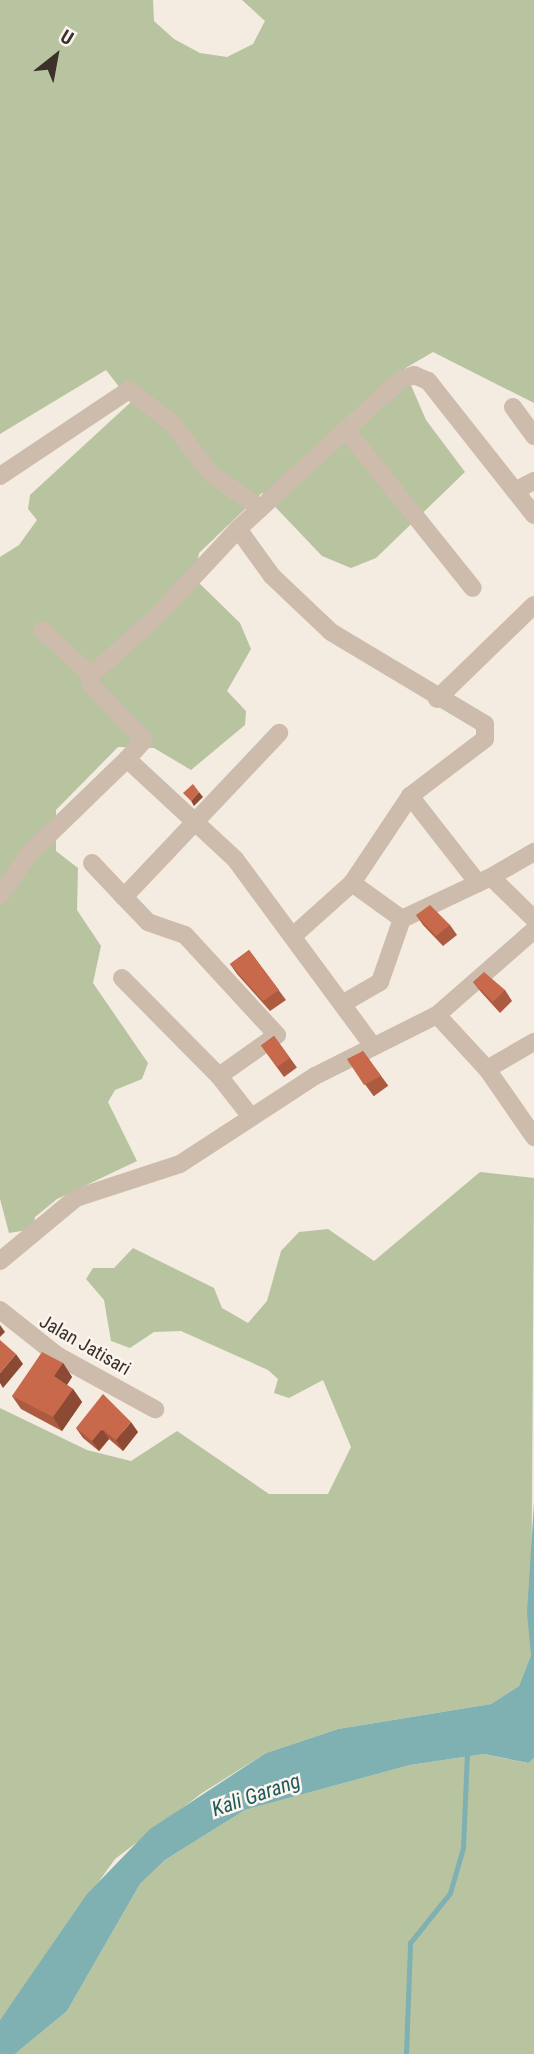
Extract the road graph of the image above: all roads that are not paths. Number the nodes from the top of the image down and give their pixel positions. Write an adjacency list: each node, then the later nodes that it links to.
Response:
1 (513, 407): 3 (street)
2 (347, 431): 6 (street); 7 (street); 10 (street)
3 (534, 436)
4 (0, 475): 7 (street)
5 (534, 481): 6 (street)
6 (515, 491): 8 (street)
7 (260, 508): 9 (street)
8 (534, 515)
9 (238, 529): 13 (street); 14 (street)
10 (473, 588)
11 (534, 605): 14 (street)
12 (42, 630): 13 (street)
13 (91, 675): 16 (street)
14 (437, 699): 17 (street)
15 (279, 733): 18 (street)
16 (127, 760): 18 (street); 23 (street)
17 (410, 796): 21 (street); 22 (street)
18 (195, 822): 24 (street); 28 (street)
19 (534, 852): 21 (street)
20 (92, 863): 24 (street)
21 (485, 880): 25 (street); 26 (street)
22 (352, 883): 25 (street); 28 (street)
23 (0, 896)
24 (124, 897): 35 (street)
25 (402, 919): 30 (street)
26 (534, 919)
27 (534, 930): 31 (street)
28 (293, 936): 30 (street)
29 (122, 978): 35 (street)
30 (342, 1004): 33 (street)
31 (437, 1015): 33 (street); 34 (street)
32 (534, 1042): 34 (street)
33 (373, 1046): 36 (street)
34 (487, 1069): 37 (street)
35 (219, 1076): 36 (street)
36 (251, 1117): 38 (street)
37 (534, 1137)
38 (0, 1261)
39 (0, 1310): 40 (street, Jalan Jatisari)
40 (155, 1409)

